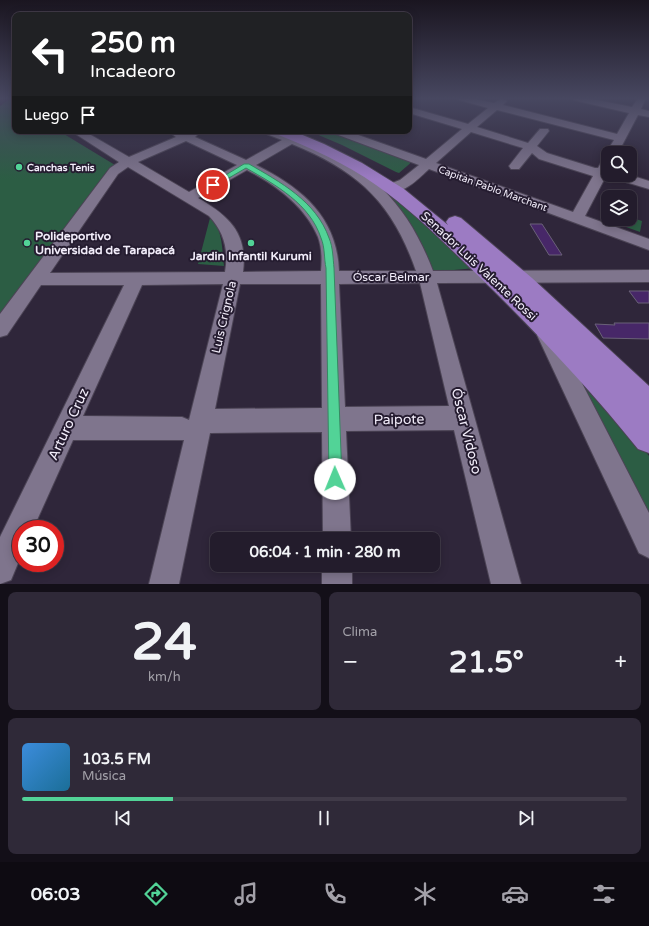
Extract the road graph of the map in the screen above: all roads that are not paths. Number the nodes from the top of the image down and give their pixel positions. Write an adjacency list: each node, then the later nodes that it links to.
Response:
1 (460, 125): 5 (street)
2 (473, 125): 5 (street)
3 (570, 125): 12 (street)
4 (627, 125): 12 (street)
5 (469, 129): 14 (street); 16 (street)
6 (544, 131): 14 (street)
7 (81, 134): 15 (street, Luis Crignola)
8 (184, 134): 15 (street)
9 (188, 134): 17 (street)
10 (292, 134): 17 (street); 23 (main road, Senador Luis Valente Rossi); 28 (street, Óscar Vidoso)
11 (345, 134): 16 (street, Capitán Pablo Marchant)
12 (620, 138): 13 (street)
13 (616, 146)
14 (531, 147): 18 (street); 19 (street)
15 (130, 162): 24 (street, Luis Crignola); 34 (street)
16 (427, 164): 23 (street); 25 (street, Capitán Pablo Marchant)
17 (246, 166): 24 (street); 33 (street)
18 (515, 166)
19 (601, 170)
20 (601, 177): 25 (street)
21 (637, 181): 22 (street)
22 (649, 184)
23 (399, 186): 29 (main road, Senador Luis Valente Rossi); 30 (main road, Senador Luis Valente Rossi)
24 (190, 197): 32 (street, Luis Crignola)
25 (577, 218): 26 (street, Capitán Pablo Marchant)
26 (649, 245)
27 (649, 276): 30 (street, Óscar Belmar)
28 (427, 277): 29 (street, Óscar Belmar); 33 (street, Óscar Belmar); 38 (street, Óscar Vidoso)
29 (492, 277): 30 (street, Óscar Belmar); 35 (main road, Senador Luis Valente Rossi)
30 (517, 277): 37 (main road, Senador Luis Valente Rossi)
31 (136, 278): 32 (street, Óscar Belmar); 34 (street, Óscar Belmar); 41 (street, Arturo Cruz)
32 (233, 278): 33 (street, Óscar Belmar); 40 (street, Luis Crignola)
33 (330, 278): 39 (street)
34 (36, 279): 36 (street)
35 (543, 325): 42 (main road, Senador Luis Valente Rossi); 44 (street)
36 (0, 329)
37 (649, 407)
38 (464, 418): 39 (street, Paipote); 49 (street, Óscar Vidoso)
39 (330, 419): 40 (street, Paipote); 43 (street)
40 (192, 425): 41 (street, Paipote); 47 (street, Luis Crignola)
41 (66, 428): 45 (street, Arturo Cruz)
42 (649, 438)
43 (336, 532)
44 (649, 543)
45 (0, 569)
46 (337, 572): 48 (street)
47 (164, 584)
48 (337, 584)
49 (506, 584)

